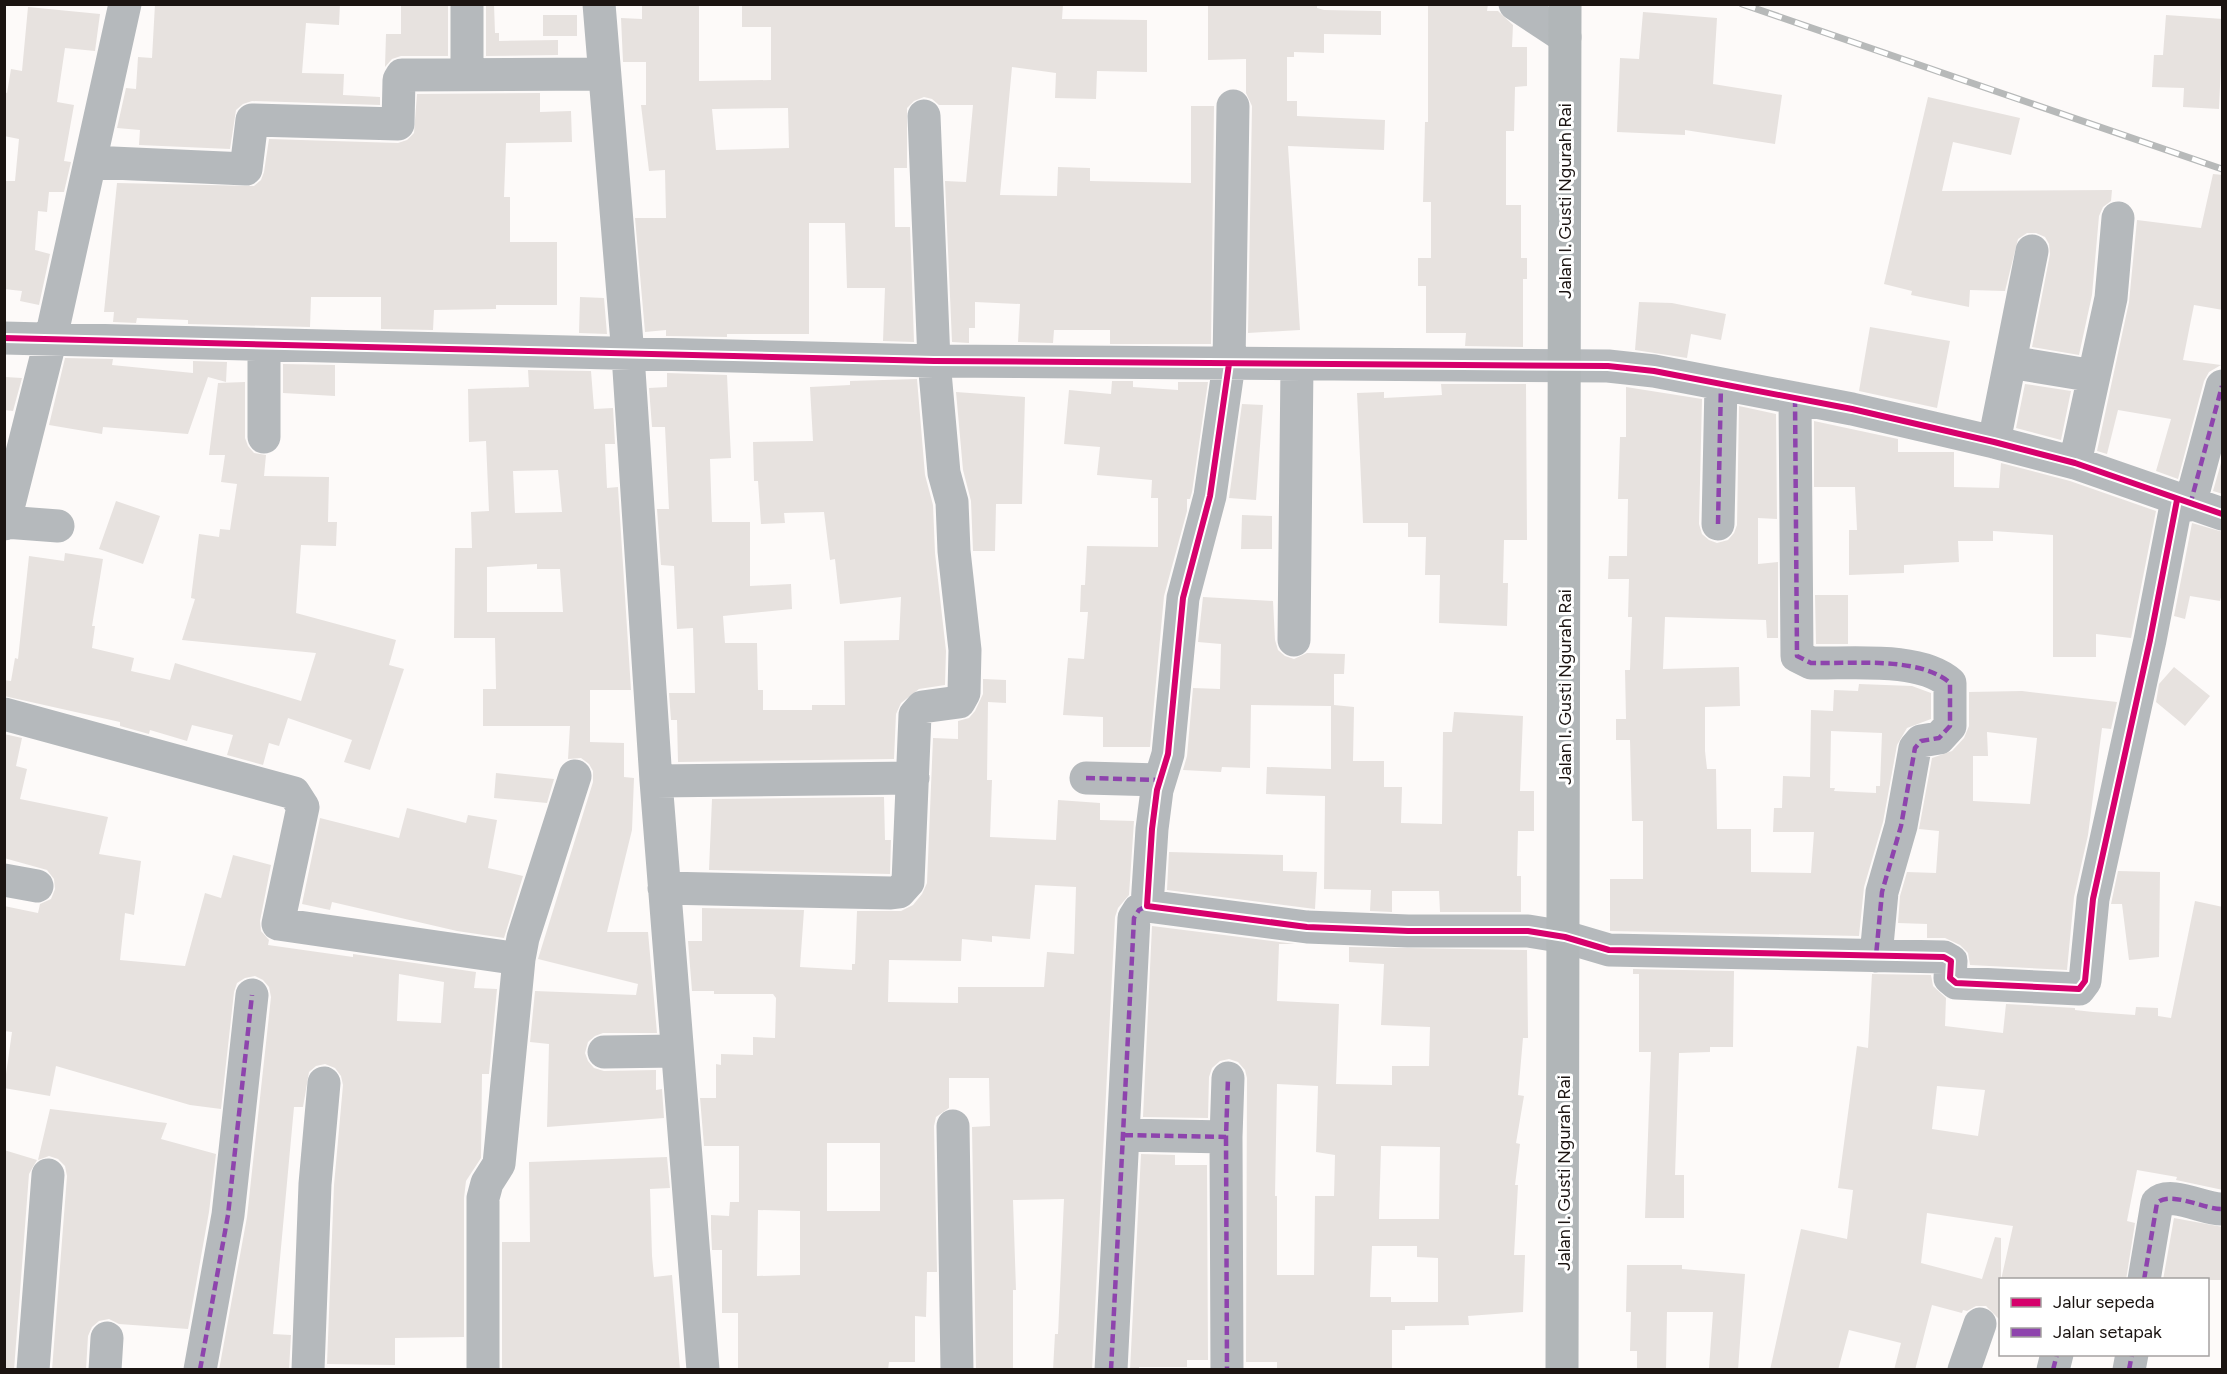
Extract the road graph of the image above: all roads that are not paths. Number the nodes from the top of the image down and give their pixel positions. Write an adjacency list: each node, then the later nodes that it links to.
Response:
1 (125, 4): 10 (street)
2 (467, 4): 6 (street)
3 (599, 4): 7 (street)
4 (1515, 4): 5 (street)
5 (1565, 17): 21 (highway, Jalan I. Gusti Ngurah Rai)
6 (467, 74): 7 (street); 10 (street)
7 (604, 74): 16 (street)
8 (1233, 106): 19 (street)
9 (924, 116): 17 (street)
10 (90, 162): 14 (street)
11 (2118, 218): 28 (street)
12 (2032, 251): 18 (street)
13 (4, 338): 14 (street)
14 (51, 338): 15 (street); 31 (street)
15 (264, 345): 16 (street); 26 (street)
16 (628, 355): 17 (street); 40 (street)
17 (933, 361): 19 (street); 37 (street)
18 (2010, 362): 22 (street); 27 (street)
19 (1229, 364): 20 (street); 39 (street)
20 (1297, 364): 21 (street); 34 (street)
21 (1565, 364): 23 (street); 45 (highway, Jalan I. Gusti Ngurah Rai)
22 (2082, 374)
23 (1720, 384): 25 (street); 32 (street)
24 (2223, 386): 29 (street)
25 (1795, 398): 27 (street); 46 (street)
26 (264, 437)
27 (1995, 442): 28 (street)
28 (2075, 463): 29 (street)
29 (2184, 502): 30 (street); 46 (street)
30 (2223, 514)
31 (5, 523): 33 (street)
32 (1718, 524)
33 (58, 526)
34 (1294, 640)
35 (4, 714): 47 (street)
36 (575, 776): 47 (street)
37 (913, 778): 40 (street); 43 (street)
38 (1086, 778): 39 (street)
39 (1160, 780): 44 (street)
40 (656, 781): 43 (street)
41 (4, 880): 42 (street)
42 (37, 886)
43 (664, 888): 49 (street)
44 (1147, 906): 45 (street); 54 (street)
45 (1565, 937): 46 (street); 68 (highway, Jalan I. Gusti Ngurah Rai)
46 (1876, 956)
47 (519, 959): 63 (street)
48 (252, 995): 61 (street)
49 (677, 1051): 50 (street); 64 (street)
50 (604, 1052)
51 (1228, 1078): 55 (street)
52 (324, 1083): 62 (street)
53 (953, 1126): 65 (street)
54 (1124, 1135): 55 (street); 66 (street)
55 (1226, 1137): 67 (street)
56 (48, 1175): 60 (street)
57 (2223, 1209): 58 (street)
58 (2144, 1278)
59 (1980, 1324): 69 (street)
60 (33, 1370)
61 (200, 1370)
62 (308, 1370)
63 (483, 1370)
64 (703, 1370)
65 (957, 1370)
66 (1111, 1370)
67 (1227, 1370)
68 (1562, 1370)
69 (1964, 1370)

